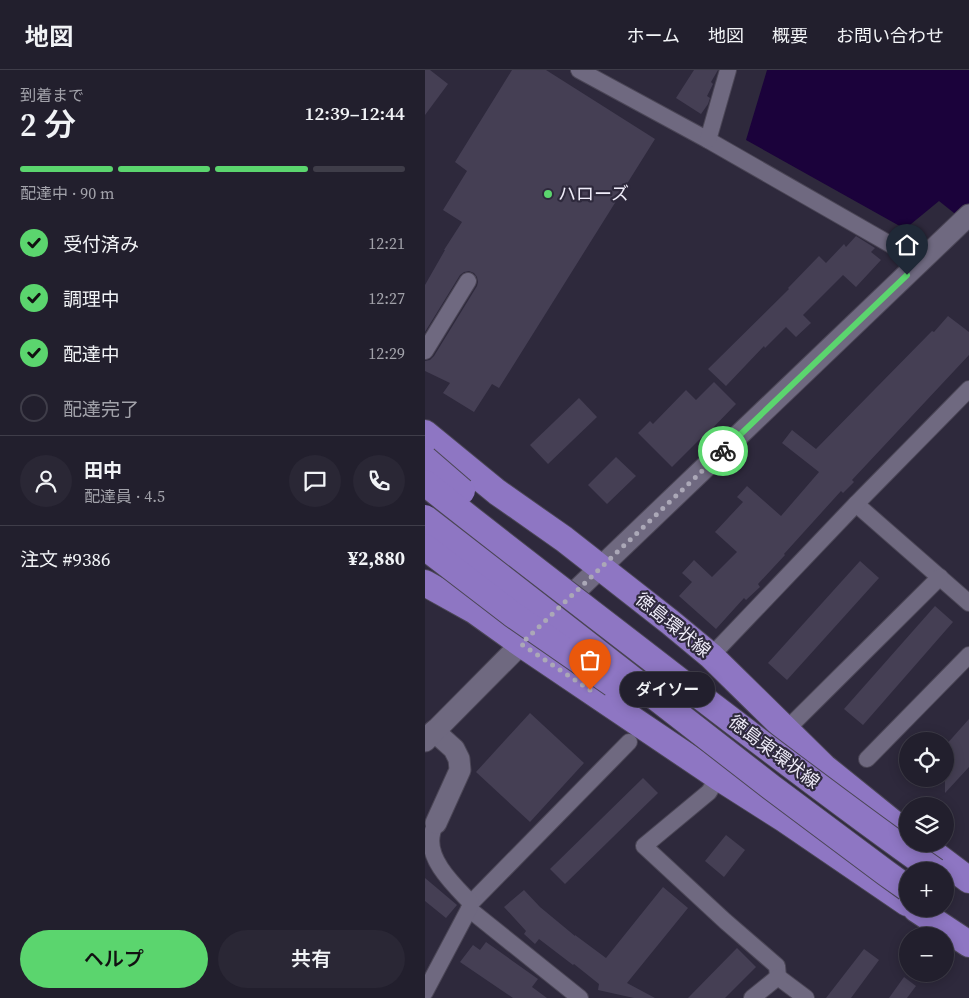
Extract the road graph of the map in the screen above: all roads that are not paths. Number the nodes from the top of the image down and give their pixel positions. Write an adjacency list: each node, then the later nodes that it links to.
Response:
1 (579, 70): 3 (street)
2 (728, 70): 3 (street)
3 (708, 140): 5 (street)
4 (969, 215): 5 (street)
5 (921, 262): 15 (street)
6 (468, 281): 7 (street)
7 (425, 352)
8 (969, 389): 12 (street)
9 (425, 433): 15 (main road, 徳島環状線)
10 (425, 459): 24 (main road, bridge)
11 (425, 483): 24 (main road, 徳島東環状線, bridge)
12 (856, 504): 17 (street); 23 (street)
13 (425, 518): 30 (main road, bridge)
14 (425, 547): 30 (main road, bridge)
15 (601, 567): 21 (street); 23 (main road, 徳島環状線)
16 (425, 573): 20 (main road)
17 (940, 577): 19 (street); 25 (street)
18 (425, 583): 20 (main road)
19 (969, 603)
20 (475, 611): 21 (main road)
21 (521, 644): 26 (street); 29 (main road)
22 (969, 655): 28 (street)
23 (711, 656): 25 (main road, 徳島環状線)
24 (660, 666): 34 (main road, 徳島東環状線, bridge)
25 (786, 730): 32 (main road, 徳島環状線)
26 (429, 736): 31 (street)
27 (629, 742): 40 (street)
28 (867, 759)
29 (717, 777): 39 (main road); 45 (street)
30 (771, 786): 36 (main road, bridge)
31 (436, 823): 40 (street)
32 (899, 828)
33 (932, 852): 35 (main road)
34 (922, 862)
35 (969, 880)
36 (899, 882)
37 (954, 885): 38 (main road)
38 (969, 896)
39 (899, 898)
40 (470, 906): 46 (street); 47 (street)
41 (928, 917): 44 (main road)
42 (950, 917): 43 (main road)
43 (969, 930)
44 (969, 944)
45 (778, 977): 48 (street); 49 (street)
46 (425, 992)
47 (580, 998)
48 (753, 998)
49 (806, 998)

